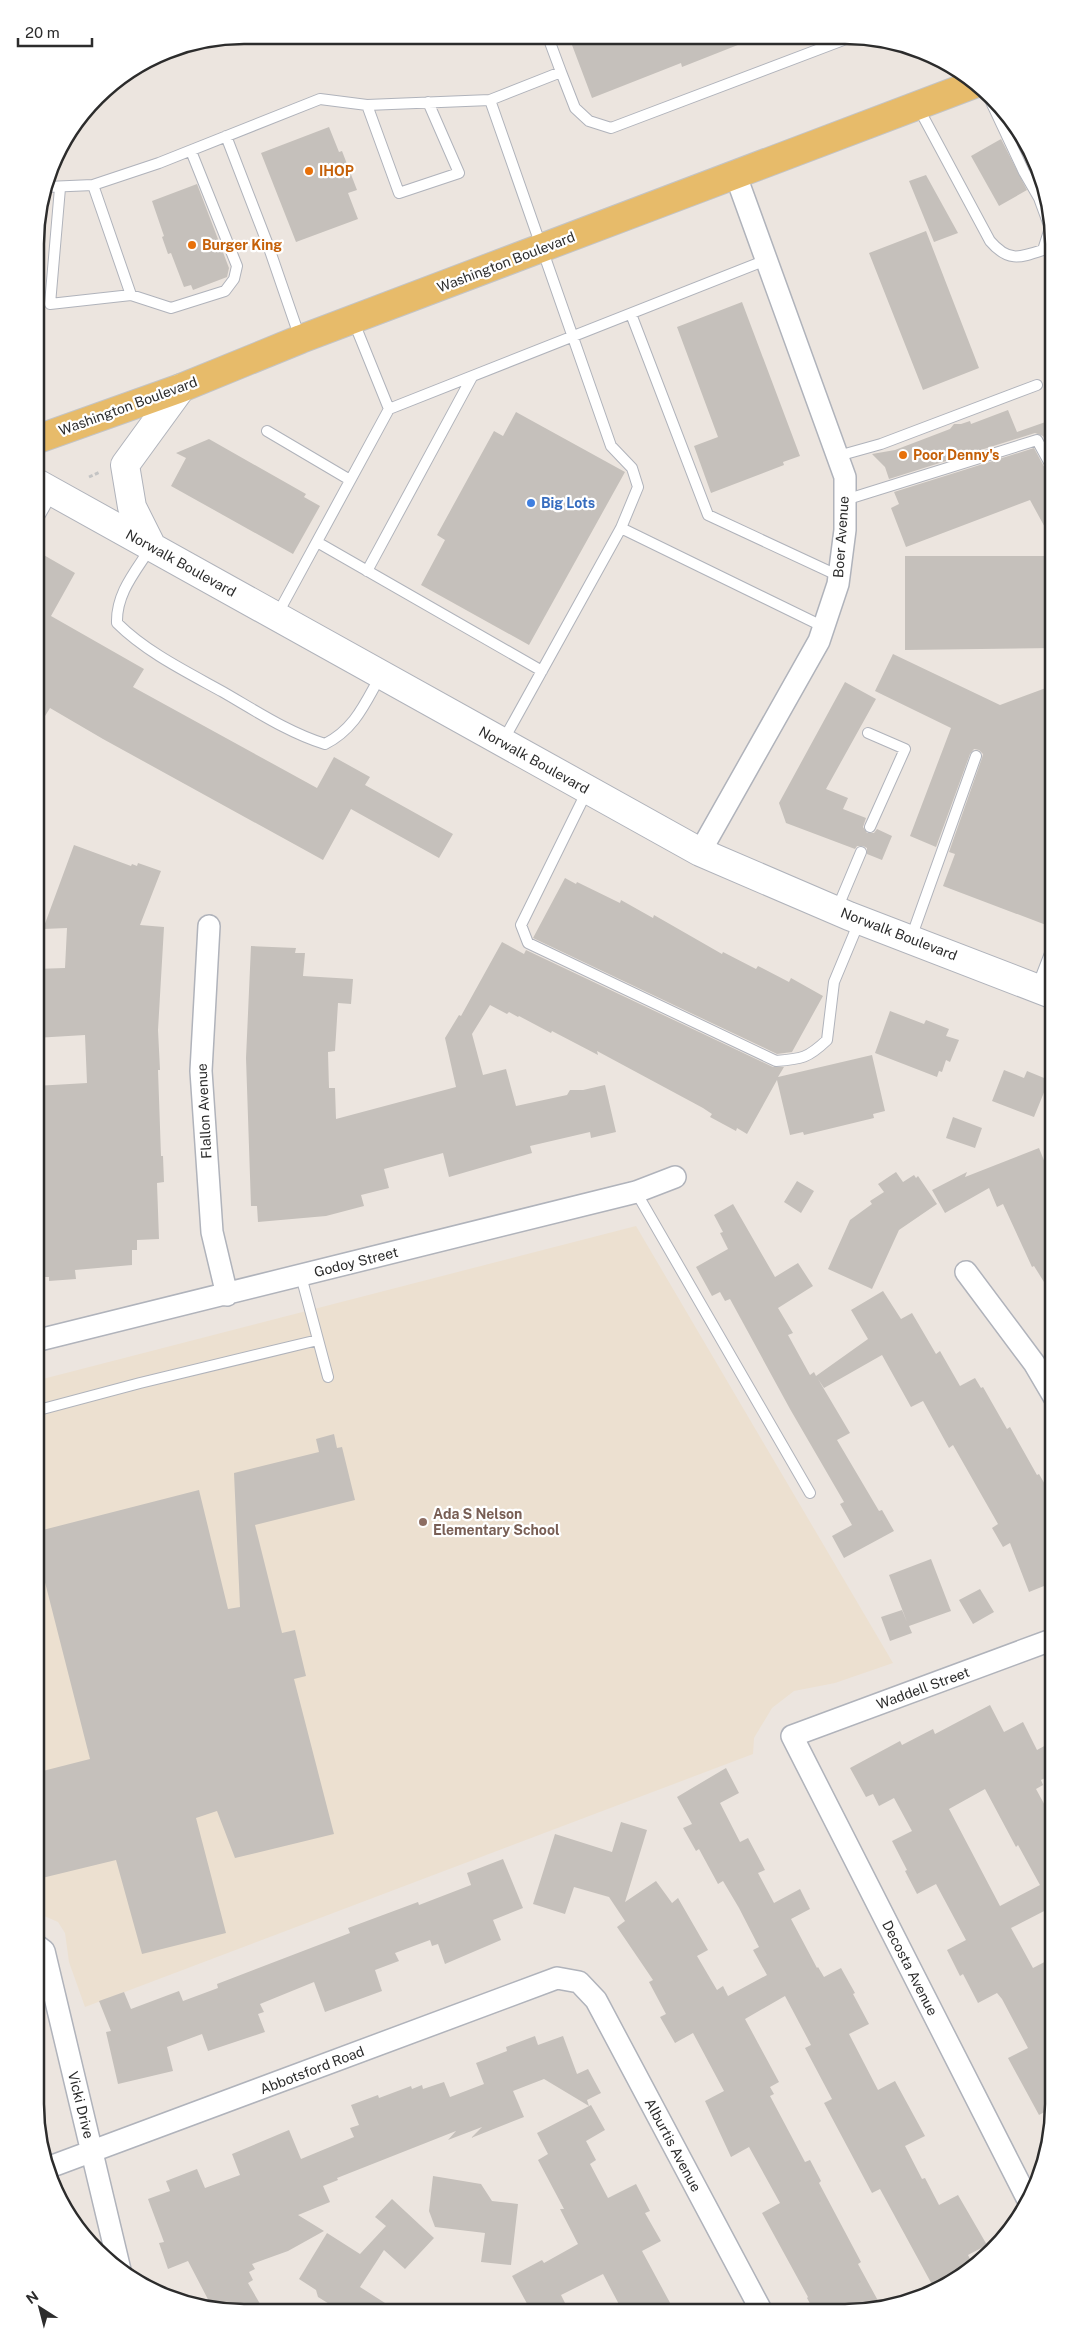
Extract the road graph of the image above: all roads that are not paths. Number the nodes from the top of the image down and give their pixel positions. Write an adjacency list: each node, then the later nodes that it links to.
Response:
1 (551, 44): 3 (lane)
2 (833, 44): 3 (lane)
3 (561, 72): 5 (lane)
4 (969, 86): 8 (main road, Washington Boulevard)
5 (490, 100): 6 (lane); 18 (lane)
6 (428, 102): 7 (lane); 7 (lane)
7 (366, 105): 10 (lane)
8 (918, 106): 12 (main road, Washington Boulevard); 17 (lane)
9 (996, 112): 16 (lane)
10 (226, 136): 11 (lane); 24 (lane)
11 (191, 151): 13 (lane); 20 (lane)
12 (736, 176): 18 (main road, Washington Boulevard); 19 (street, Boer Avenue)
13 (92, 185): 15 (lane); 20 (lane)
14 (52, 187): 15 (lane)
15 (60, 188): 20 (lane)
16 (1040, 201)
17 (1045, 244)
18 (543, 248): 22 (main road, Washington Boulevard); 23 (lane)
19 (766, 260): 21 (lane); 32 (street, Boer Avenue)
20 (131, 295)
21 (631, 314): 23 (lane); 40 (lane)
22 (353, 320): 24 (main road, Washington Boulevard); 28 (lane)
23 (574, 336): 25 (lane); 36 (lane)
24 (301, 339): 27 (main road, Washington Boulevard)
25 (472, 377): 28 (lane); 39 (lane)
26 (1036, 385): 32 (lane)
27 (181, 388): 30 (main road, Washington Boulevard); 38 (main road)
28 (389, 409): 33 (lane)
29 (267, 432): 33 (lane)
30 (44, 437)
31 (1045, 455): 35 (lane)
32 (838, 456): 35 (street, Boer Avenue)
33 (350, 480): 37 (lane)
34 (44, 487): 38 (main road, Norwalk Boulevard)
35 (845, 500): 40 (street, Boer Avenue)
36 (621, 528): 42 (lane); 43 (lane)
37 (317, 542): 39 (lane); 41 (lane)
38 (152, 546): 41 (main road, Norwalk Boulevard); 44 (lane)
39 (368, 571): 43 (lane)
40 (839, 576): 42 (street, Boer Avenue)
41 (276, 616): 44 (main road, Norwalk Boulevard)
42 (824, 627): 50 (street, Boer Avenue)
43 (542, 671): 46 (lane)
44 (381, 674): 46 (main road, Norwalk Boulevard)
45 (868, 733): 49 (lane)
46 (503, 742): 48 (main road, Norwalk Boulevard)
47 (976, 756): 54 (lane)
48 (588, 790): 50 (main road, Norwalk Boulevard); 52 (lane)
49 (870, 827)
50 (700, 852): 52 (main road, Norwalk Boulevard)
51 (861, 852): 52 (lane)
52 (848, 915): 54 (main road, Norwalk Boulevard)
53 (208, 926): 60 (street, Flallon Avenue)
54 (910, 939): 55 (main road, Norwalk Boulevard)
55 (1045, 992)
56 (676, 1177): 57 (street, Godoy Street)
57 (636, 1192): 59 (street, Godoy Street); 66 (lane)
58 (966, 1272): 64 (street)
59 (301, 1276): 60 (street, Godoy Street); 62 (lane)
60 (228, 1294): 61 (street, Godoy Street)
61 (44, 1339)
62 (318, 1340): 63 (lane); 65 (lane)
63 (328, 1377)
64 (1045, 1382)
65 (44, 1409)
66 (810, 1493)
67 (1045, 1642): 68 (street, Waddell Street)
68 (792, 1736): 73 (street, Decosta Avenue)
69 (44, 1951): 71 (street, Vicki Drive)
70 (578, 1982): 71 (street, Abbotsford Road); 75 (street, Alburtis Avenue)
71 (93, 2152): 72 (street, Abbotsford Road); 74 (street, Vicki Drive)
72 (53, 2166)
73 (1025, 2193)
74 (118, 2259)
75 (758, 2304)

